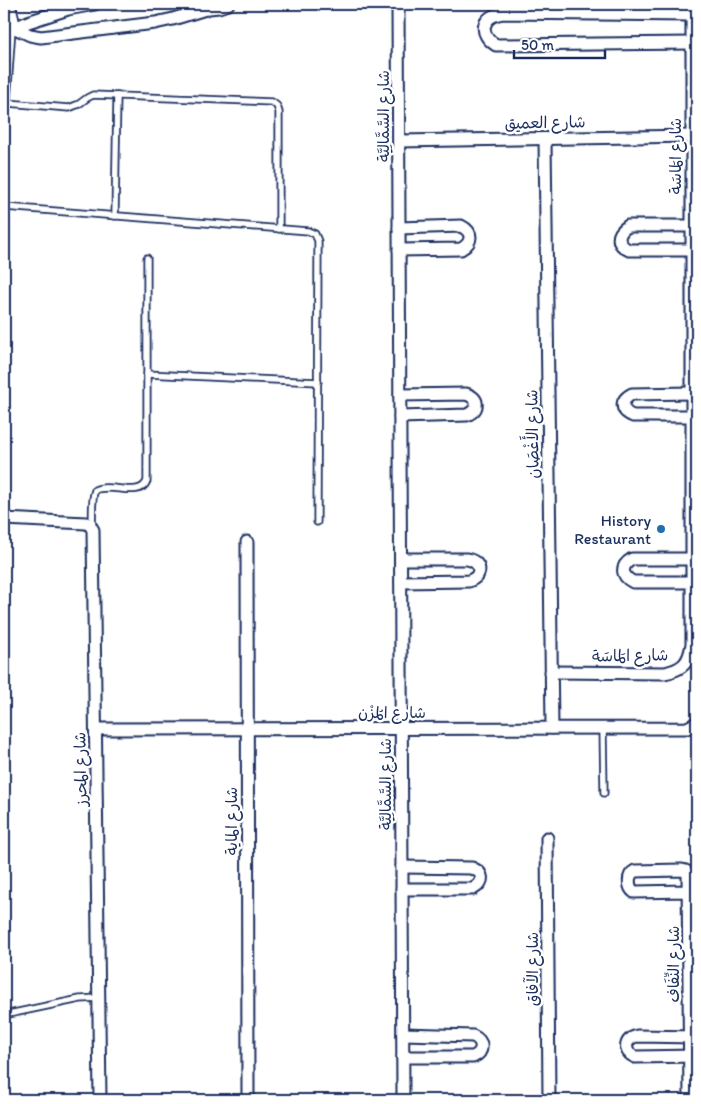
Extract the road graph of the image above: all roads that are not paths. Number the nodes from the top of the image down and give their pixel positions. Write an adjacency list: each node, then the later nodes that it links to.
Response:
1 (9, 4): 8 (street)
2 (95, 4): 8 (street)
3 (194, 4): 6 (street)
4 (228, 4): 6 (street)
5 (398, 4): 16 (street, شارع السَّمَّالِيَّة)
6 (209, 8): 8 (street)
7 (692, 9): 9 (street, شارع المَاسَة); 9 (street)
8 (10, 28): 13 (lane)
9 (692, 43): 10 (street, شارع المَاسَة)
10 (694, 70): 11 (street, شارع المَاسَة)
11 (694, 87): 14 (street, شارع المَاسَة)
12 (117, 96): 13 (lane); 19 (lane); 22 (lane)
13 (7, 103): 17 (lane)
14 (692, 136): 15 (street, شارع العميق); 20 (street, شارع المَاسَة)
15 (545, 139): 16 (street, شارع العميق); 40 (street, شارع الأَغْصَان)
16 (399, 141): 21 (street, شارع السَّمَّالِيَّة)
17 (4, 146)
18 (4, 207): 19 (lane)
19 (115, 216): 22 (lane)
20 (692, 226): 24 (street, شارع المَاسَة); 24 (street)
21 (399, 228): 23 (street, شارع السَّمَّالِيَّة); 23 (street)
22 (279, 229): 27 (lane)
23 (399, 250): 29 (street, شارع السَّمَّالِيَّة)
24 (692, 250): 28 (street, شارع المَاسَة)
25 (147, 258): 26 (lane)
26 (147, 374): 27 (lane); 34 (lane)
27 (318, 382): 33 (lane)
28 (692, 393): 30 (street, شارع المَاسَة); 30 (street)
29 (400, 395): 31 (street, شارع السَّمَّالِيَّة); 31 (street)
30 (692, 416): 37 (street, شارع المَاسَة)
31 (400, 417): 36 (street, شارع السَّمَّالِيَّة)
32 (4, 519): 34 (street)
33 (317, 522)
34 (92, 526): 44 (street, شارع المحرز)
35 (247, 542): 45 (street, شارع الماية)
36 (401, 559): 38 (street, شارع السَّمَّالِيَّة); 38 (street)
37 (692, 559): 39 (street, شارع المَاسَة); 39 (street)
38 (401, 582): 46 (street, شارع السَّمَّالِيَّة)
39 (692, 582): 40 (street, شارع المَاسَة)
40 (551, 672): 41 (street, شارع الأَغْصَان)
41 (552, 728): 42 (street, شارع المُزْن); 46 (street, شارع المُزْن)
42 (603, 728): 43 (street, شارع المُزْن); 47 (lane)
43 (694, 728)
44 (96, 729): 45 (street, شارع المُزْن); 52 (street, شارع المحرز)
45 (248, 729): 46 (street, شارع المُزْن); 59 (street, شارع الماية)
46 (401, 729): 49 (street, شارع السَّمَّالِيَّة)
47 (604, 793)
48 (547, 838): 61 (street, شارع الآفاق)
49 (402, 866): 50 (street, شارع السَّمَّالِيَّة); 50 (street)
50 (402, 889): 54 (street, شارع السَّمَّالِيَّة)
51 (688, 891): 51 (street, شارع النِّفَاف); 55 (street, شارع النِّفَاف)
52 (99, 998): 53 (lane); 58 (street, شارع المحرز)
53 (4, 1015)
54 (403, 1034): 57 (street, شارع السَّمَّالِيَّة); 57 (street)
55 (693, 1037): 56 (street, شارع النِّفَاف); 56 (street)
56 (694, 1056): 62 (street, شارع النِّفَاف)
57 (403, 1057): 60 (street, شارع السَّمَّالِيَّة)
58 (100, 1100)
59 (248, 1100)
60 (403, 1100)
61 (549, 1100)
62 (690, 1100)

